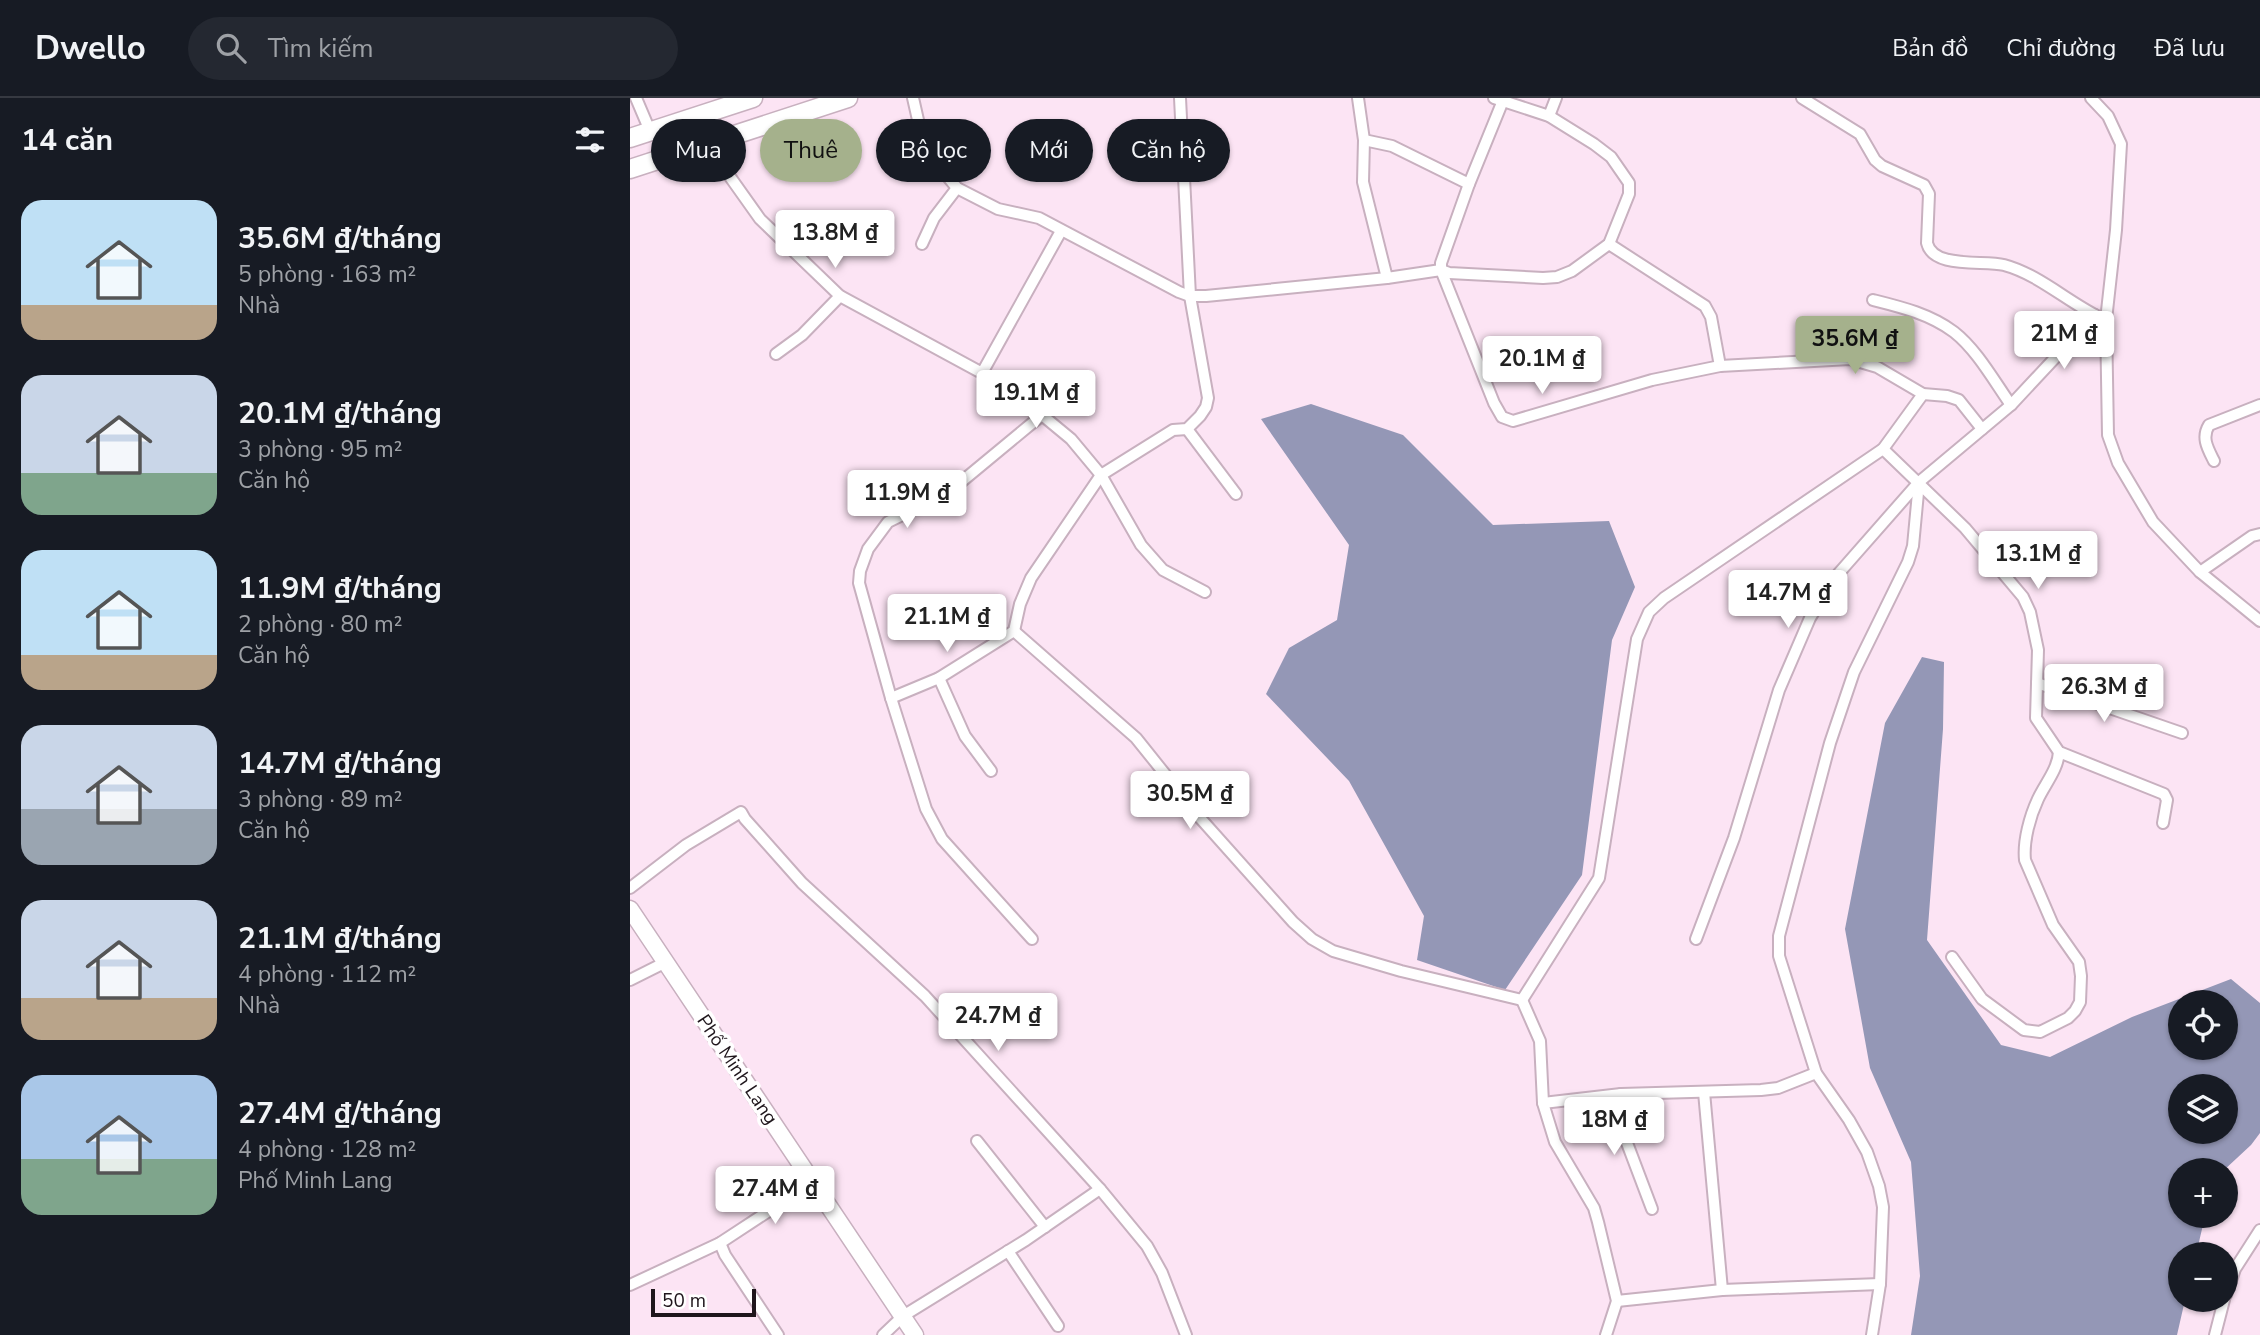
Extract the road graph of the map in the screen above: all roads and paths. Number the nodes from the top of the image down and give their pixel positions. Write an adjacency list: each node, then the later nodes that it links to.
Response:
1 (636, 98): 13 (street)
2 (753, 98): 13 (main road)
3 (848, 98): 12 (main road)
4 (913, 98): 20 (street)
5 (1180, 98): 27 (street)
6 (1358, 98): 15 (street)
7 (1556, 98): 11 (street)
8 (1802, 98): 29 (street)
9 (2091, 98): 30 (street)
10 (1500, 100): 11 (street); 19 (street)
11 (1549, 116): 23 (street)
12 (746, 130)
13 (650, 131): 14 (main road)
14 (630, 138)
15 (1364, 140): 19 (street); 25 (street)
16 (651, 162): 17 (main road)
17 (630, 169)
18 (734, 182): 26 (street)
19 (1469, 184): 24 (street)
20 (957, 188): 21 (street); 22 (street)
21 (1061, 231): 27 (street); 33 (street)
22 (922, 244)
23 (1609, 244): 24 (street); 32 (street)
24 (1441, 270): 25 (street); 32 (street)
25 (1387, 278): 27 (street)
26 (840, 296): 31 (street); 33 (street)
27 (1190, 296): 38 (street)
28 (1873, 300): 35 (street)
29 (2095, 315): 30 (street); 35 (street)
30 (2106, 320): 46 (street)
31 (776, 354)
32 (1720, 366): 34 (street)
33 (982, 373): 37 (street)
34 (1923, 394): 39 (street); 40 (street)
35 (2011, 405): 39 (street)
36 (2260, 405): 41 (street)
37 (1042, 415): 42 (street); 52 (street)
38 (1187, 429): 42 (street); 44 (street)
39 (1982, 429): 43 (street)
40 (1883, 449): 43 (street); 64 (street)
41 (2214, 461)
42 (1101, 475): 47 (street); 49 (street)
43 (1919, 482): 51 (street); 60 (street); 65 (street)
44 (1236, 494)
45 (2260, 534): 46 (street)
46 (2200, 572): 48 (street)
47 (1205, 592)
48 (2260, 621)
49 (1014, 631): 50 (street); 64 (street)
50 (939, 678): 52 (street); 55 (street)
51 (2037, 682): 53 (street); 54 (street)
52 (891, 698): 59 (street)
53 (2182, 733)
54 (2059, 752): 56 (street); 61 (street)
55 (991, 771)
56 (2163, 823)
57 (630, 888): 71 (street)
58 (630, 909): 62 (street, Phố Minh Lang)
59 (1031, 939)
60 (1696, 939)
61 (1952, 957)
62 (666, 962): 63 (street); 70 (street, Phố Minh Lang)
63 (630, 980)
64 (1522, 1000): 68 (street)
65 (1816, 1073): 66 (street); 78 (street)
66 (1704, 1093): 67 (street); 80 (street)
67 (1621, 1094): 68 (street); 72 (street)
68 (1543, 1103): 81 (street)
69 (977, 1142): 73 (street)
70 (813, 1182): 75 (street); 83 (street, Phố Minh Lang)
71 (1100, 1189): 73 (street); 88 (street)
72 (1652, 1209)
73 (1045, 1227): 76 (street)
74 (2260, 1230): 77 (street)
75 (720, 1243): 79 (street); 85 (street)
76 (1008, 1251): 83 (street); 84 (street)
77 (2238, 1264)
78 (1880, 1284): 80 (street); 90 (street)
79 (630, 1285)
80 (1723, 1290): 81 (street)
81 (1618, 1301): 89 (street)
82 (2221, 1312): 91 (street)
83 (903, 1316): 86 (street); 87 (street, Phố Minh Lang)
84 (1058, 1326)
85 (778, 1335)
86 (883, 1335)
87 (915, 1335)
88 (1186, 1335)
89 (1606, 1335)
90 (1872, 1335)
91 (2215, 1335)

